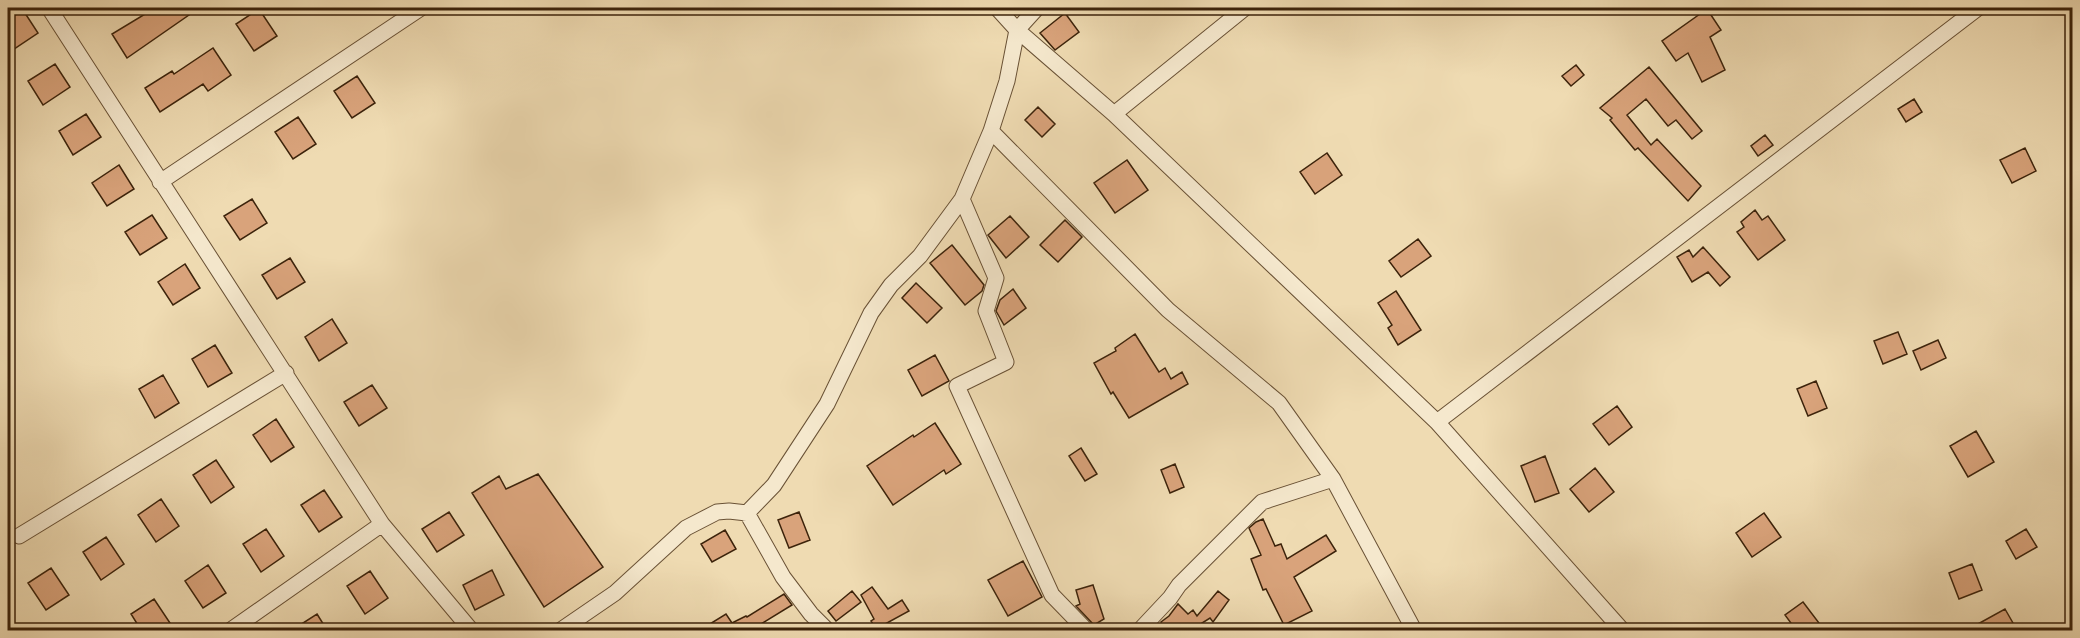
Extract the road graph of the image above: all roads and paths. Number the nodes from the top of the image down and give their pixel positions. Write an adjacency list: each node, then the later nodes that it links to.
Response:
1 (49, 8): 10 (street)
2 (421, 8): 10 (street)
3 (996, 8): 7 (street)
4 (1037, 8): 7 (street)
5 (1245, 8): 8 (street)
6 (1978, 8): 13 (street)
7 (1017, 30): 8 (street); 9 (street)
8 (1114, 114): 13 (street)
9 (992, 131): 11 (street); 14 (street)
10 (160, 182): 12 (street)
11 (962, 200): 15 (street); 22 (street)
12 (286, 373): 16 (street); 17 (street)
13 (1437, 422): 25 (street)
14 (1333, 479): 23 (street); 24 (street)
15 (747, 513): 20 (street); 21 (street)
16 (382, 524): 18 (street); 19 (street)
17 (19, 536)
18 (231, 630)
19 (471, 630)
20 (561, 630)
21 (827, 630)
22 (1086, 630)
23 (1140, 630)
24 (1414, 630)
25 (1622, 630)

